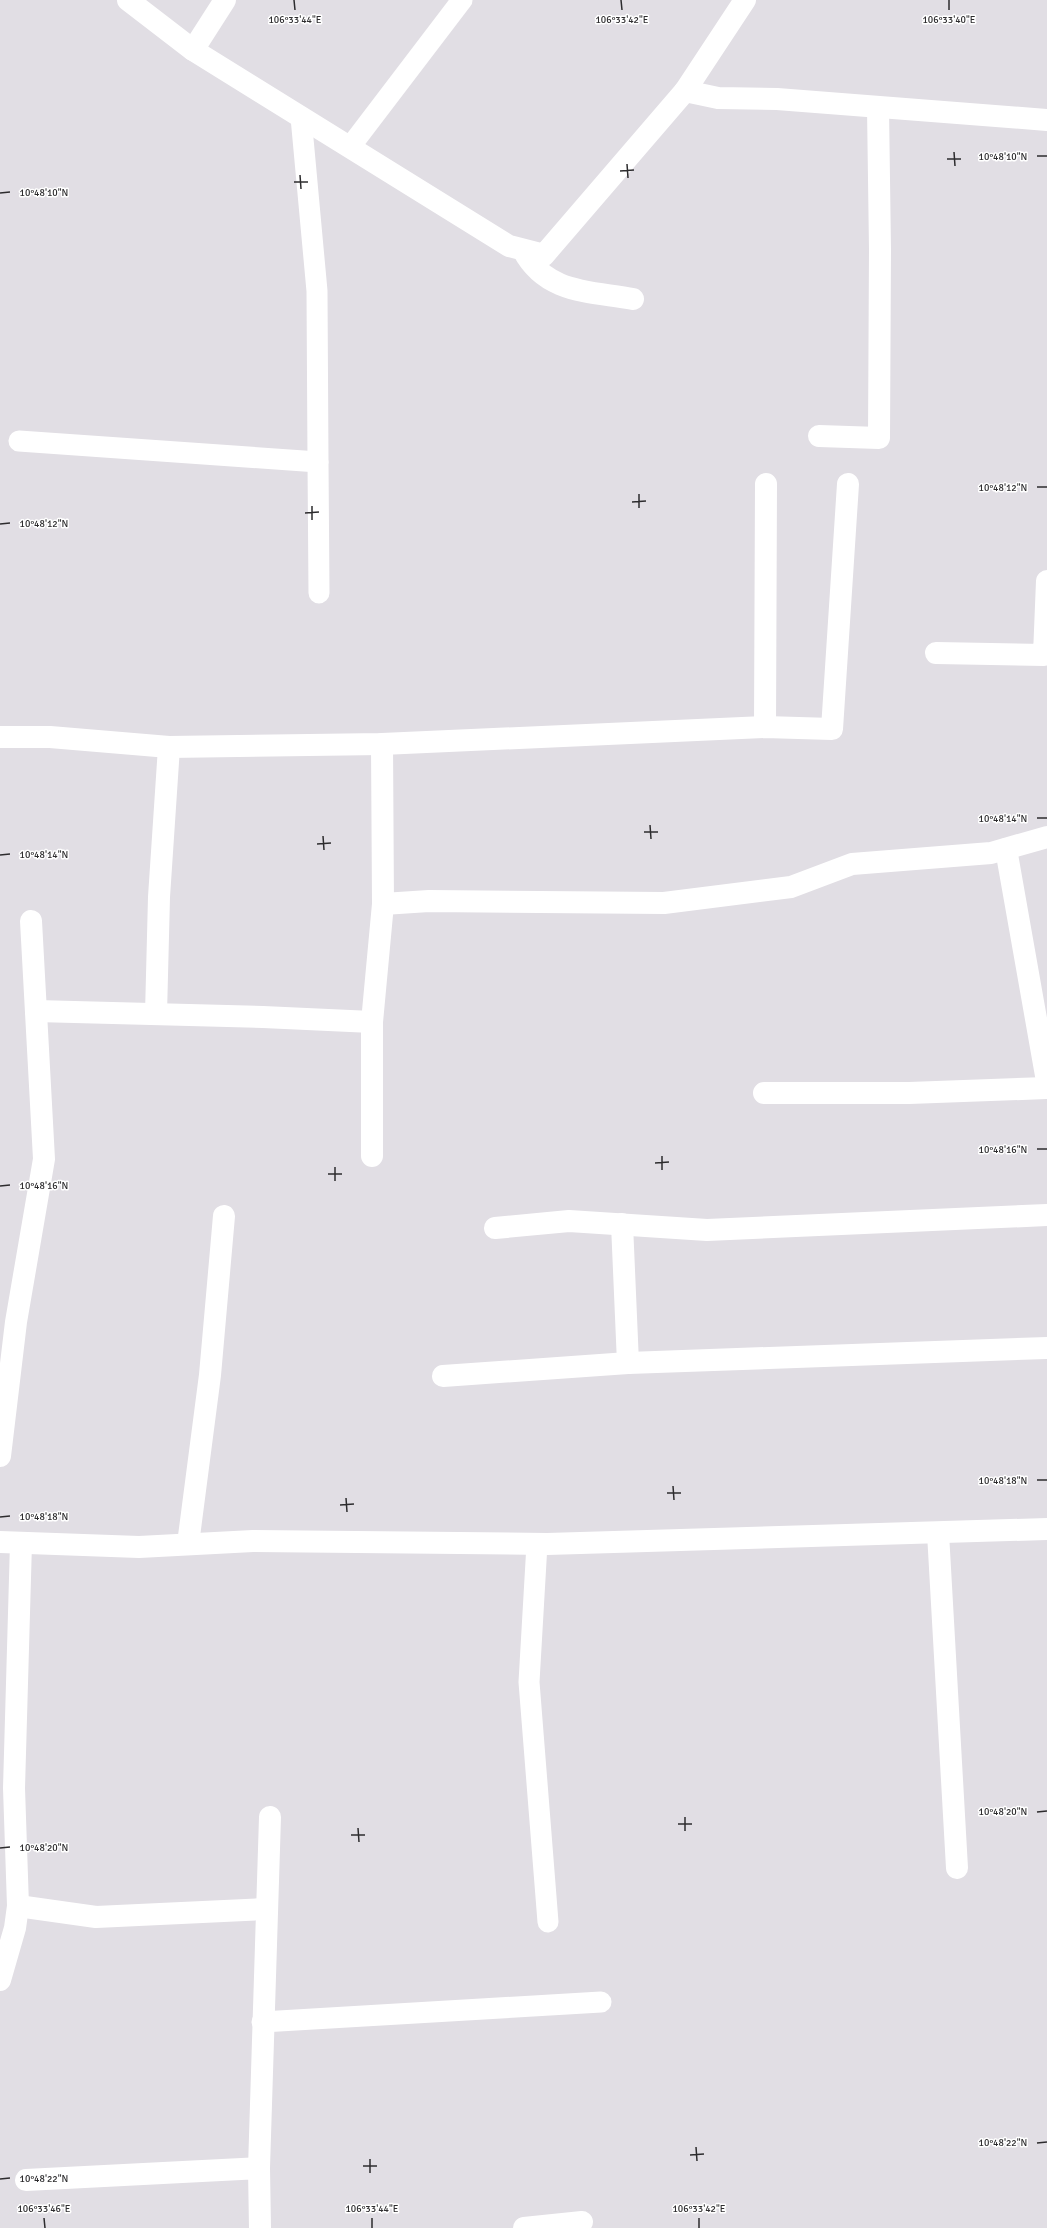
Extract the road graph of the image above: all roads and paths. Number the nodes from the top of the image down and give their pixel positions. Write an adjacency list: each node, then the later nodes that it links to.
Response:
1 (128, 0): 5 (street)
2 (225, 0): 5 (street)
3 (462, 0): 10 (lane)
4 (745, 0): 6 (street)
5 (193, 50): 8 (street)
6 (685, 91): 7 (street); 11 (street)
7 (878, 108): 9 (street); 13 (street)
8 (301, 117): 10 (street); 15 (lane)
9 (1047, 120)
10 (350, 147): 11 (street)
11 (523, 250): 12 (street)
12 (634, 299)
13 (818, 436)
14 (19, 441): 15 (lane)
15 (318, 462): 19 (lane)
16 (766, 484): 21 (street)
17 (848, 484): 21 (street)
18 (1047, 581): 20 (street)
19 (319, 593)
20 (936, 653)
21 (765, 727): 23 (street)
22 (0, 737): 24 (street)
23 (382, 744): 24 (street); 27 (street)
24 (169, 747): 30 (street)
25 (1047, 837): 26 (street)
26 (1006, 849): 27 (street); 32 (street)
27 (383, 904): 31 (street)
28 (31, 921): 29 (street)
29 (36, 1011): 30 (street); 43 (street)
30 (156, 1014): 31 (street)
31 (372, 1022): 35 (street)
32 (1047, 1082)
33 (1047, 1088): 34 (street)
34 (764, 1093)
35 (372, 1156)
36 (1047, 1215): 38 (street)
37 (224, 1216): 47 (street)
38 (622, 1224): 39 (street); 41 (street)
39 (495, 1228)
40 (1047, 1348): 41 (street)
41 (628, 1363): 42 (street)
42 (442, 1376)
43 (0, 1456)
44 (1047, 1529): 45 (street)
45 (938, 1533): 48 (street); 50 (street)
46 (11, 1543): 47 (street); 51 (street)
47 (188, 1544): 48 (street)
48 (537, 1544): 53 (lane)
49 (270, 1817): 52 (street)
50 (958, 1868)
51 (18, 1906): 52 (street); 54 (street)
52 (266, 1909): 56 (street)
53 (548, 1922)
54 (0, 1980)
55 (601, 2002): 56 (lane)
56 (262, 2022): 57 (street)
57 (259, 2168): 58 (street); 60 (street)
58 (26, 2180)
59 (582, 2222): 61 (street)
60 (260, 2228)
61 (524, 2228)

